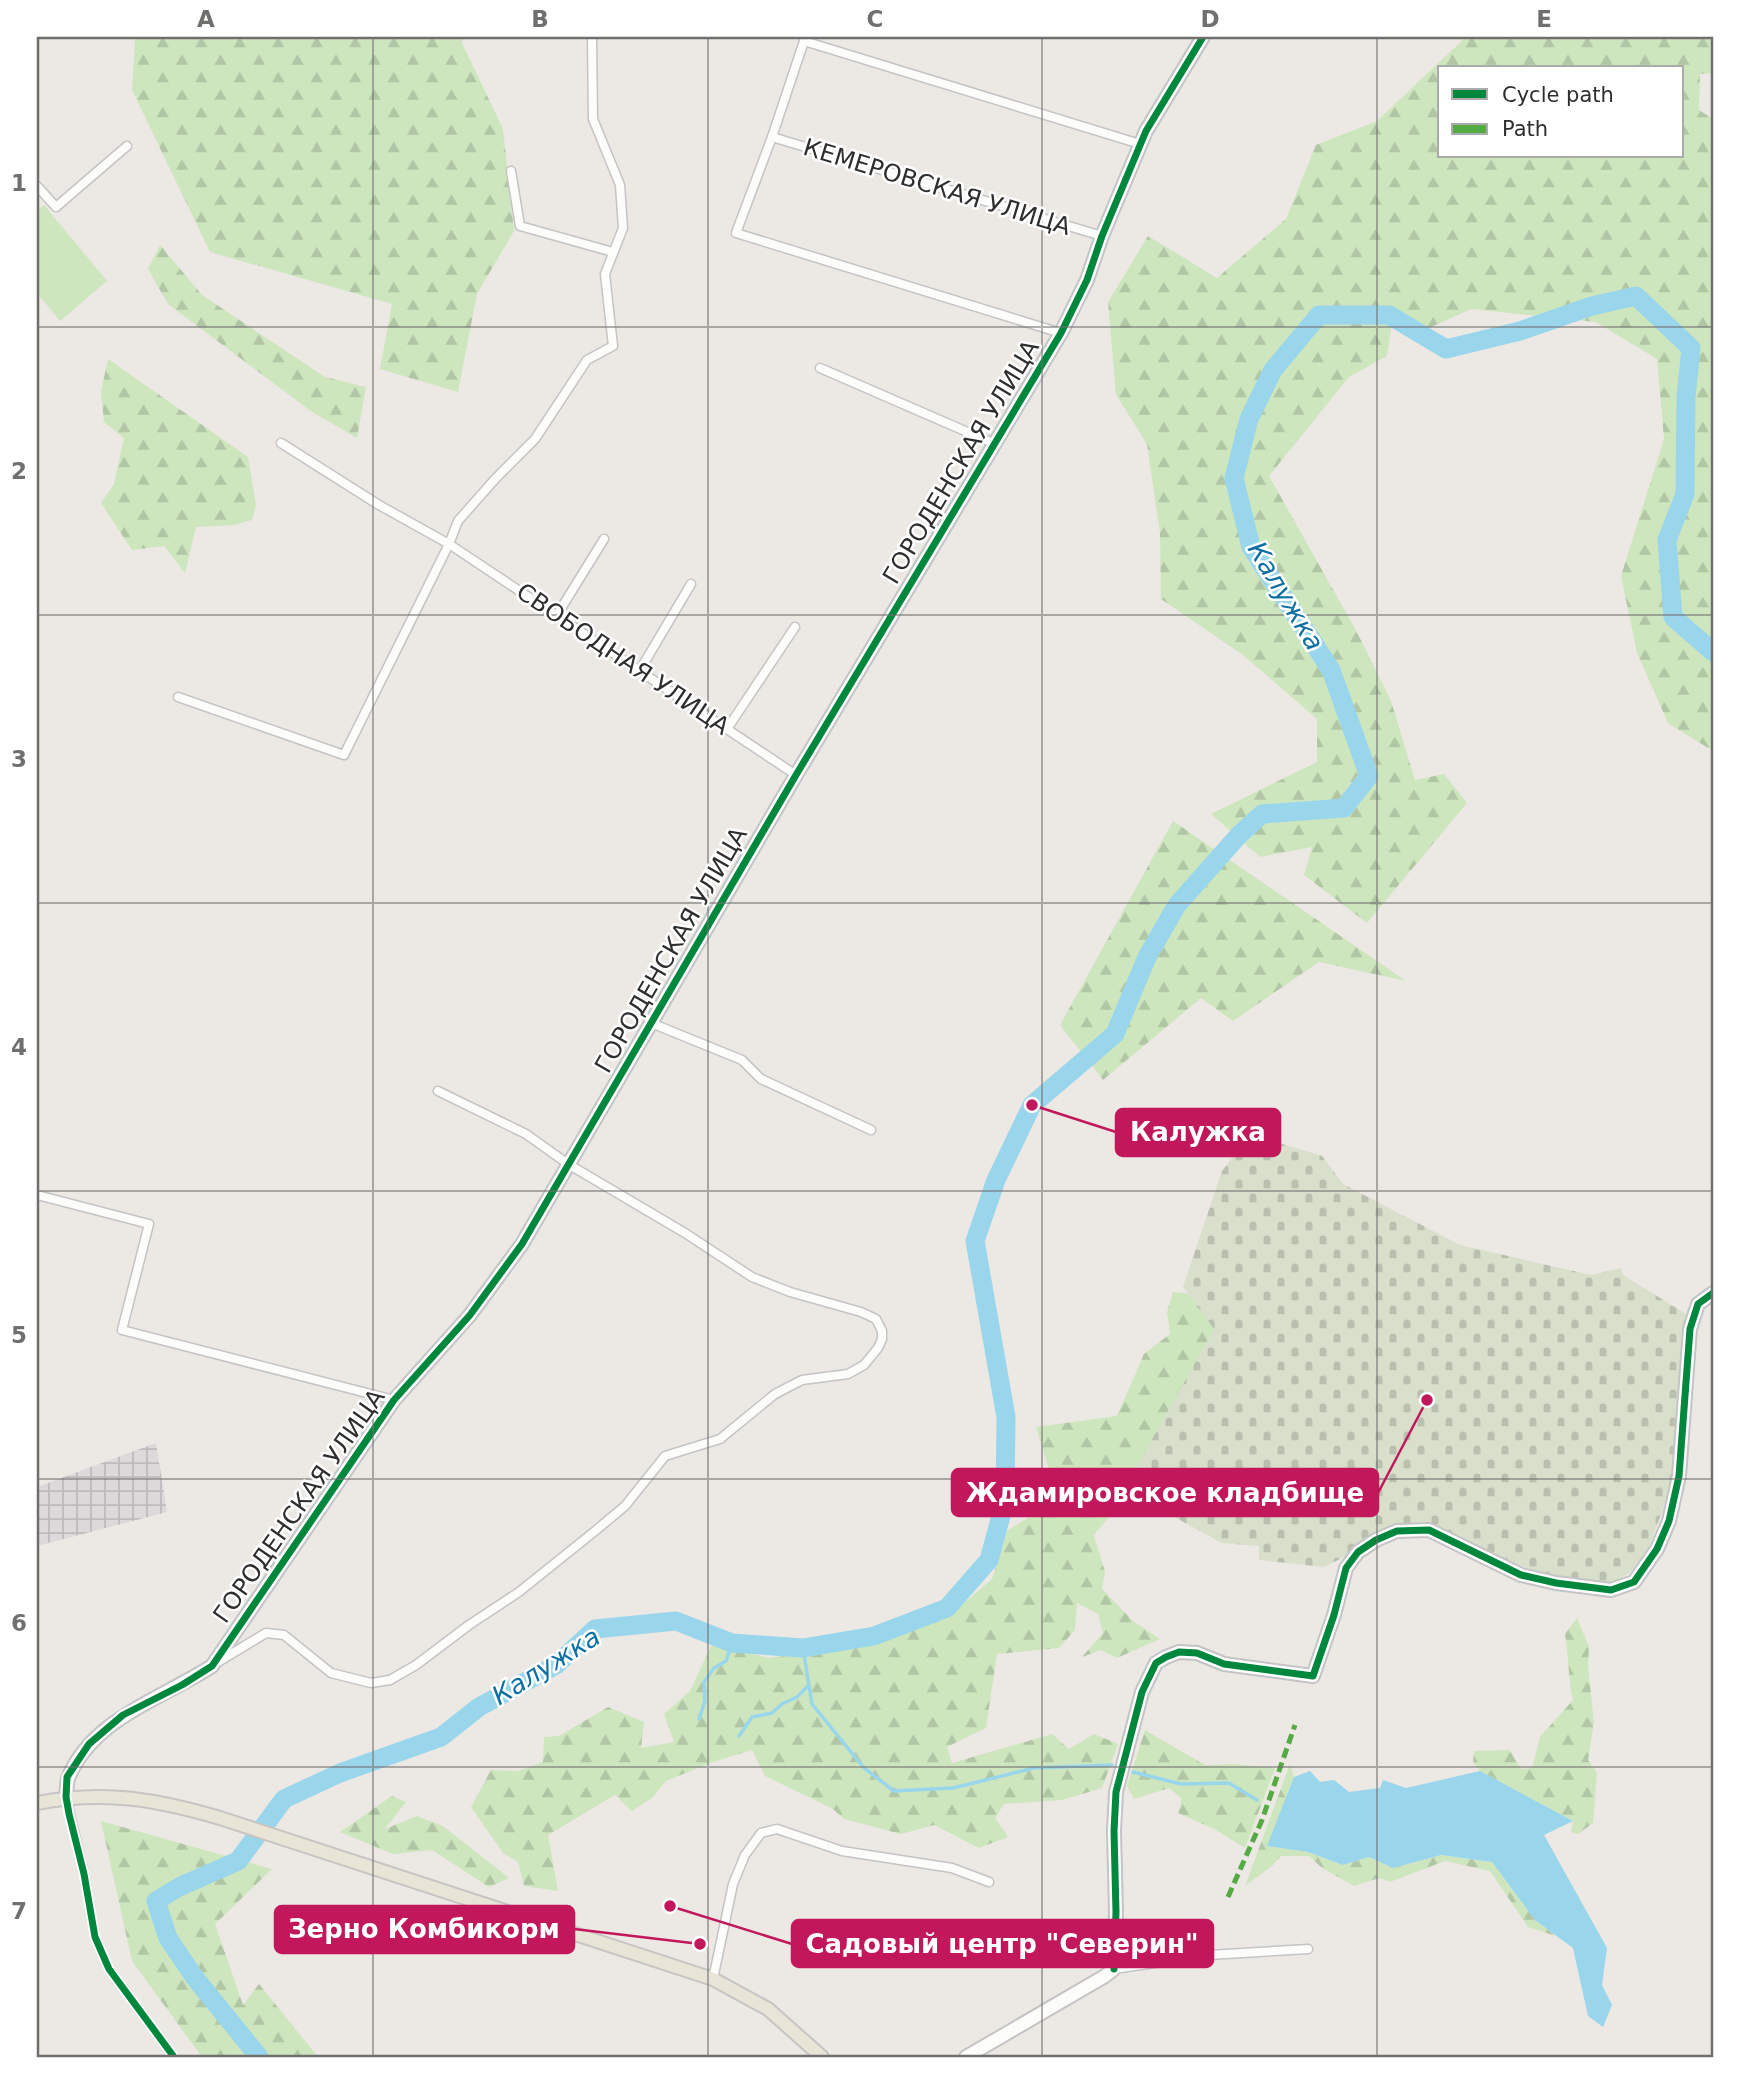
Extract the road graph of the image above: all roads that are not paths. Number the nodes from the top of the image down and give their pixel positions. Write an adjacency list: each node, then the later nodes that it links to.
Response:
1 (592, 37): 9 (street)
2 (1203, 37): 4 (street, ГОРОДЕНСКАЯ УЛИЦА)
3 (772, 137): 4 (street, КЕМЕРОВСКАЯ УЛИЦА); 8 (street, КЕМЕРОВСКАЯ УЛИЦА); 10 (street, КЕМЕРОВСКАЯ УЛИЦА)
4 (1140, 144): 8 (street, ГОРОДЕНСКАЯ УЛИЦА)
5 (127, 146): 7 (street)
6 (511, 171): 9 (street)
7 (37, 186)
8 (1102, 236): 10 (street, ГОРОДЕНСКАЯ УЛИЦА)
9 (613, 252): 15 (street)
10 (1061, 333): 13 (street, ГОРОДЕНСКАЯ УЛИЦА)
11 (820, 368): 13 (street)
12 (281, 443): 15 (street, СВОБОДНАЯ УЛИЦА)
13 (995, 444): 22 (street, ГОРОДЕНСКАЯ УЛИЦА)
14 (604, 538): 17 (street)
15 (449, 544): 17 (street, СВОБОДНАЯ УЛИЦА); 20 (street)
16 (691, 584): 19 (street)
17 (557, 615): 19 (street, СВОБОДНАЯ УЛИЦА)
18 (795, 627): 21 (street)
19 (640, 670): 21 (street, СВОБОДНАЯ УЛИЦА)
20 (178, 697)
21 (727, 729): 22 (street, СВОБОДНАЯ УЛИЦА)
22 (796, 775): 23 (street, ГОРОДЕНСКАЯ УЛИЦА)
23 (651, 1023): 25 (street); 26 (street, ГОРОДЕНСКАЯ УЛИЦА)
24 (438, 1091): 26 (street, ГОРОДЕНСКАЯ УЛИЦА)
25 (871, 1130)
26 (568, 1164): 29 (street, ГОРОДЕНСКАЯ УЛИЦА); 30 (street, ГОРОДЕНСКАЯ УЛИЦА)
27 (37, 1195): 29 (street)
28 (1713, 1293): 35 (street)
29 (394, 1400): 30 (street, ГОРОДЕНСКАЯ УЛИЦА)
30 (212, 1666): 31 (street, ГОРОДЕНСКАЯ УЛИЦА)
31 (66, 1797): 32 (main road); 36 (main road); 37 (street)
32 (37, 1803)
33 (989, 1882): 36 (street)
34 (1308, 1949): 35 (street)
35 (1114, 1969): 39 (street)
36 (713, 1979): 38 (main road)
37 (174, 2057)
38 (822, 2057)
39 (966, 2057)

